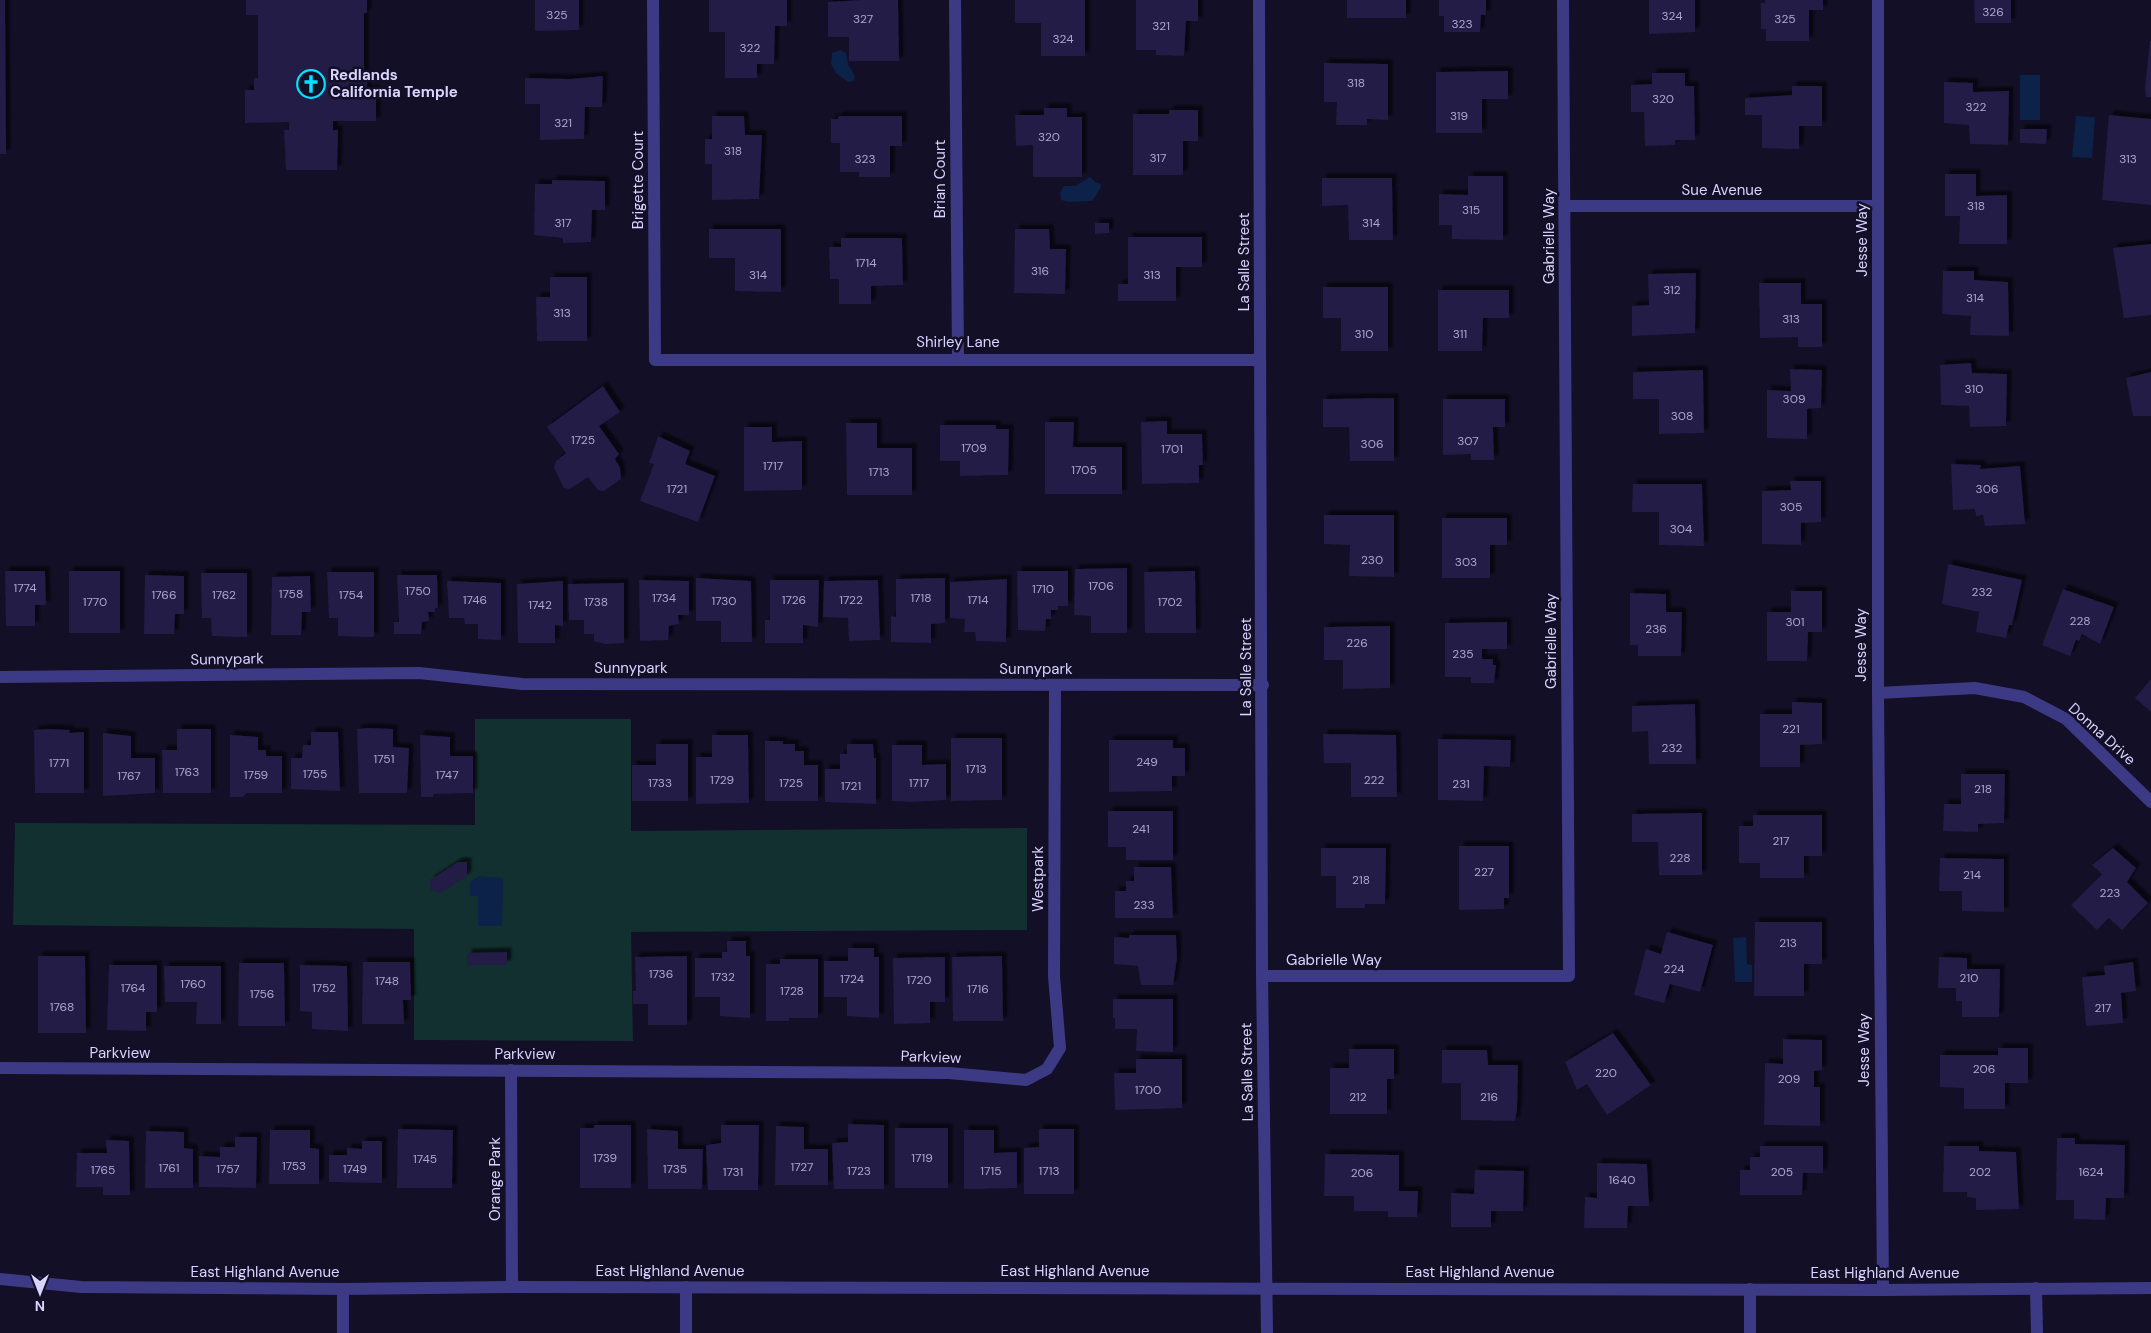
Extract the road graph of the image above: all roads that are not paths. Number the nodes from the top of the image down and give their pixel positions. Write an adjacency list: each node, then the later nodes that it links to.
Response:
1 (653, 0): 9 (street, Brigette Court)
2 (955, 0): 8 (street, Brian Court)
3 (1259, 0): 10 (street, La Salle Street)
4 (1563, 0): 6 (street, Gabrielle Way)
5 (1878, 0): 7 (street, Jesse Way)
6 (1566, 206): 7 (street, Sue Avenue); 16 (street, Gabrielle Way)
7 (1878, 206): 14 (street, Jesse Way)
8 (958, 358): 9 (street, Shirley Lane); 10 (street, Shirley Lane)
9 (655, 360)
10 (1260, 360): 13 (street, La Salle Street)
11 (0, 677): 12 (street, Sunnypark)
12 (1055, 685): 13 (street, Sunnypark); 18 (street, Westpark)
13 (1263, 685): 16 (street, La Salle Street)
14 (1878, 693): 15 (street, Donna Drive); 28 (street, Jesse Way)
15 (2151, 802)
16 (1262, 976): 23 (street, La Salle Street)
17 (0, 1068): 19 (street, Parkview)
18 (1047, 1069): 19 (street, Parkview)
19 (511, 1070): 21 (street, Orange Park)
20 (0, 1280): 26 (street, East Highland Avenue)
21 (512, 1286): 22 (street, East Highland Avenue); 26 (street, East Highland Avenue)
22 (686, 1287): 23 (street, East Highland Avenue); 30 (street)
23 (1266, 1288): 27 (street, East Highland Avenue); 31 (street, La Salle Street)
24 (2036, 1288): 25 (street, East Highland Avenue); 28 (street, East Highland Avenue); 33 (street)
25 (2151, 1288)
26 (343, 1289): 29 (street)
27 (1750, 1289): 28 (street, East Highland Avenue); 32 (street)
28 (1882, 1290)
29 (343, 1333)
30 (686, 1333)
31 (1267, 1333)
32 (1750, 1333)
33 (2036, 1333)

